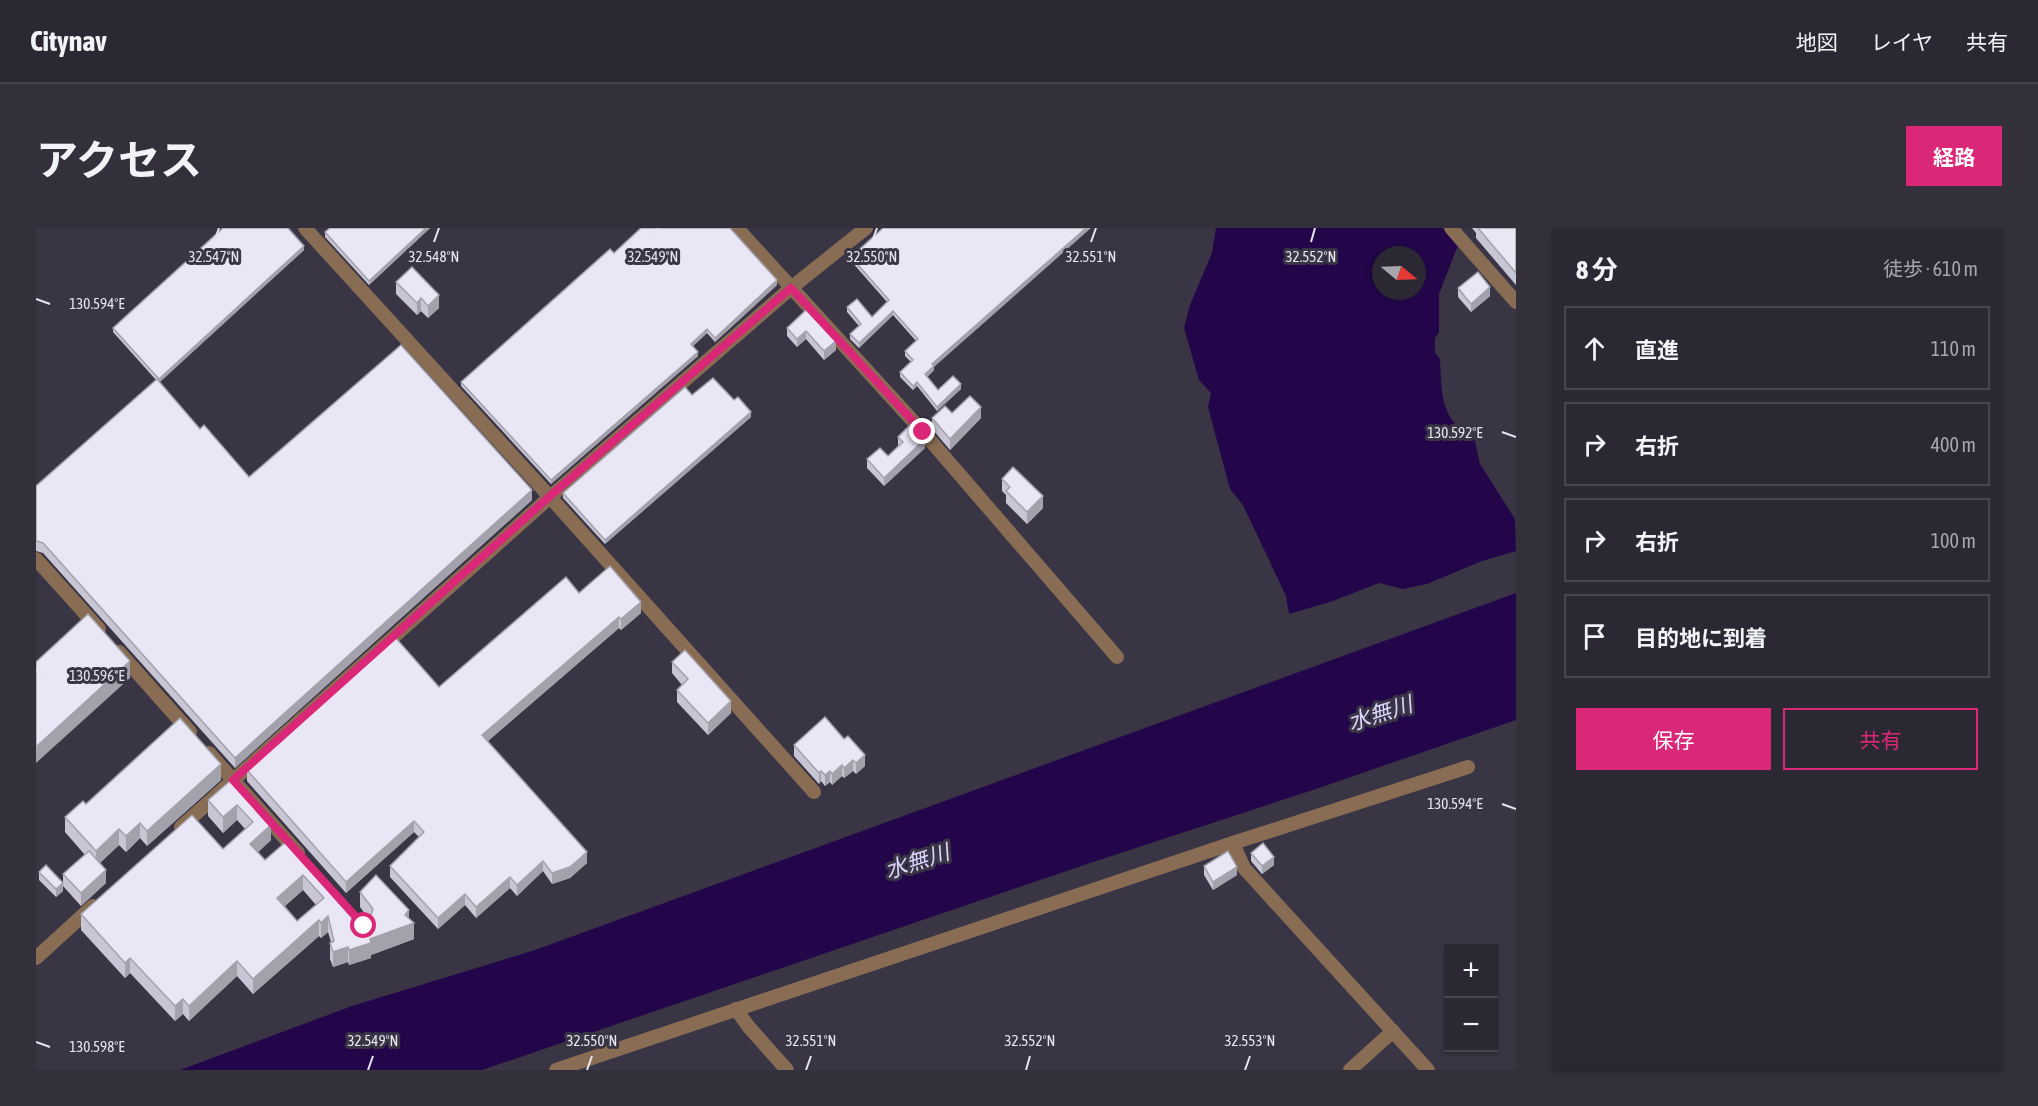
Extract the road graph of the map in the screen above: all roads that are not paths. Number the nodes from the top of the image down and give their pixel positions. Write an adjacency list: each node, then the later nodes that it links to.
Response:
1 (305, 228): 7 (street)
2 (737, 228): 5 (street)
3 (866, 228): 5 (street)
4 (1451, 228): 6 (street)
5 (791, 288): 7 (street); 9 (street)
6 (1516, 302)
7 (550, 496): 11 (street); 12 (street)
8 (36, 559): 11 (street)
9 (1117, 657)
10 (1468, 767): 14 (street)
11 (233, 780): 13 (street); 15 (street)
12 (814, 792)
13 (172, 835)
14 (1233, 843): 18 (street); 19 (street)
15 (310, 866)
16 (103, 898): 17 (street)
17 (36, 958)
18 (736, 1009): 20 (street); 21 (street)
19 (1393, 1031): 22 (street); 23 (street)
20 (556, 1070)
21 (788, 1070)
22 (1350, 1070)
23 (1428, 1070)

